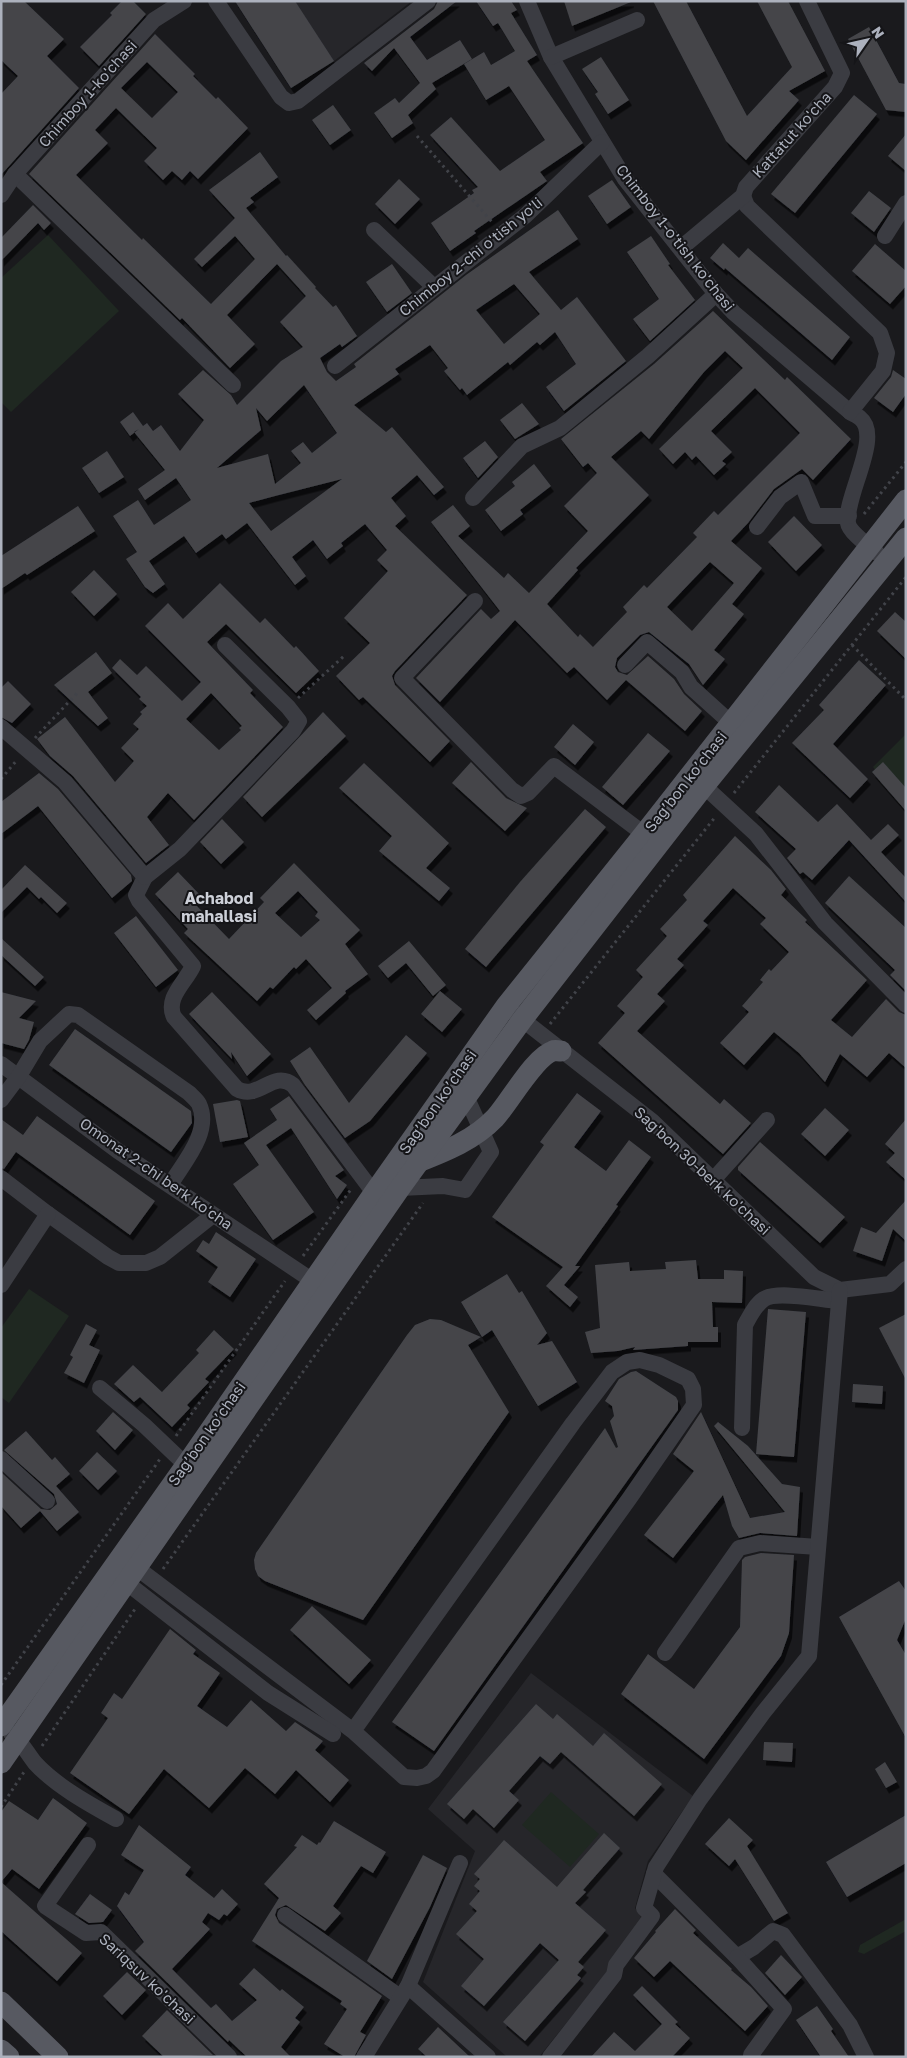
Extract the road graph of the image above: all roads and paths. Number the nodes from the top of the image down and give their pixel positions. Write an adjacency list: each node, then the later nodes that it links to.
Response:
1 (184, 1): 10 (street, Chimboy 1-ko'chasi)
2 (216, 1): 3 (street)
3 (428, 1)
4 (527, 1): 7 (street, Chimboy 1-o'tish ko'chasi)
5 (807, 1): 12 (street, Kattatut ko'cha)
6 (637, 20): 7 (street)
7 (551, 57): 9 (street, Chimboy 1-o'tish ko'chasi)
8 (417, 136): 15 (path)
9 (602, 142): 15 (street, Chimboy 2-chi o'tish yo'li); 17 (street, Chimboy 1-o'tish ko'chasi)
10 (15, 174): 11 (street, Chimboy 1-ko'chasi); 21 (street)
11 (1, 195)
12 (743, 196): 17 (street, Kattatut ko'cha); 22 (street)
13 (906, 203): 16 (street)
14 (374, 230): 18 (street)
15 (502, 234): 18 (street, Chimboy 2-chi o'tish yo'li)
16 (885, 236)
17 (681, 248): 19 (street, Chimboy 1-o'tish ko'chasi)
18 (434, 287): 20 (street, Chimboy 2-chi o'tish yo'li)
19 (716, 294): 22 (street, Chimboy 1-o'tish ko'chasi); 24 (street)
20 (335, 366)
21 (233, 385)
22 (850, 412): 26 (street, Chimboy 1-o'tish ko'chasi)
23 (906, 462): 26 (path)
24 (473, 498)
25 (906, 500): 29 (main road, Sag’bon ko’chasi)
26 (850, 523): 27 (street); 29 (street)
27 (757, 527)
28 (906, 538): 30 (main road, Sag’bon ko’chasi)
29 (869, 546): 30 (street); 39 (main road, Sag’bon ko’chasi)
30 (887, 561): 43 (main road, Sag’bon ko’chasi)
31 (475, 602): 44 (street)
32 (225, 645): 38 (street)
33 (852, 645): 37 (path)
34 (344, 656): 38 (path)
35 (625, 665): 39 (street)
36 (79, 691): 41 (path)
37 (906, 700)
38 (288, 707): 45 (street)
39 (732, 724): 44 (main road, Sag’bon ko’chasi)
40 (1, 727): 41 (street)
41 (26, 748): 42 (path); 45 (street)
42 (1, 778)
43 (704, 786): 46 (street); 47 (main road, Sag’bon ko’chasi)
44 (644, 834): 47 (main road, Sag’bon ko’chasi)
45 (145, 877): 60 (street)
46 (906, 1005)
47 (514, 1013): 48 (street, Sag'bon 30-berk ko'chasi); 51 (main road, Sag’bon ko’chasi); 60 (main road, Sag’bon ko’chasi)
48 (560, 1051): 54 (main road); 57 (street, Sag'bon 30-berk ko'chasi)
49 (1, 1064): 50 (street, Omonat 2-chi berk ko'cha)
50 (20, 1076): 52 (street); 58 (street, Omonat 2-chi berk ko'cha); 58 (street)
51 (466, 1096): 54 (street); 55 (main road, Sag’bon ko’chasi)
52 (1, 1100)
53 (768, 1120): 57 (street)
54 (481, 1129): 55 (main road); 59 (street)
55 (418, 1162): 59 (main road, Sag’bon ko’chasi)
56 (1, 1178): 61 (street)
57 (713, 1180): 67 (street, Sag'bon 30-berk ko'chasi)
58 (170, 1185): 62 (street, Omonat 2-chi berk ko'cha)
59 (400, 1188): 74 (main road, Sag’bon ko’chasi)
60 (374, 1192): 65 (main road, Sag’bon ko’chasi)
61 (48, 1214): 62 (street); 63 (street)
62 (214, 1215): 65 (street, Omonat 2-chi berk ko'cha)
63 (9, 1263): 66 (street)
64 (906, 1269): 67 (street)
65 (313, 1281): 71 (main road, Sag’bon ko’chasi)
66 (1, 1285)
67 (840, 1296): 69 (street); 73 (street)
68 (100, 1388): 71 (street)
69 (742, 1428)
70 (1, 1458): 72 (street)
71 (186, 1464): 74 (main road, Sag’bon ko’chasi)
72 (47, 1500)
73 (818, 1547): 75 (street); 83 (street)
74 (125, 1574): 76 (main road, Sag’bon ko’chasi); 77 (street); 78 (street)
75 (665, 1653)
76 (6, 1729): 79 (main road, Sag’bon ko’chasi); 80 (street)
77 (352, 1731): 77 (street)
78 (333, 1734)
79 (1, 1763)
80 (116, 1819)
81 (88, 1845): 91 (street, Sariqsuv ko'chasi)
82 (460, 1863): 86 (street)
83 (654, 1874): 85 (street); 94 (street)
84 (285, 1916): 86 (street)
85 (737, 1957): 95 (street); 96 (street)
86 (404, 1992): 92 (street); 93 (street)
87 (1, 2002): 90 (main road)
88 (1, 2050): 89 (main road)
89 (8, 2057)
90 (58, 2057)
91 (228, 2057)
92 (364, 2057)
93 (488, 2057)
94 (550, 2057)
95 (753, 2057)
96 (866, 2057)

